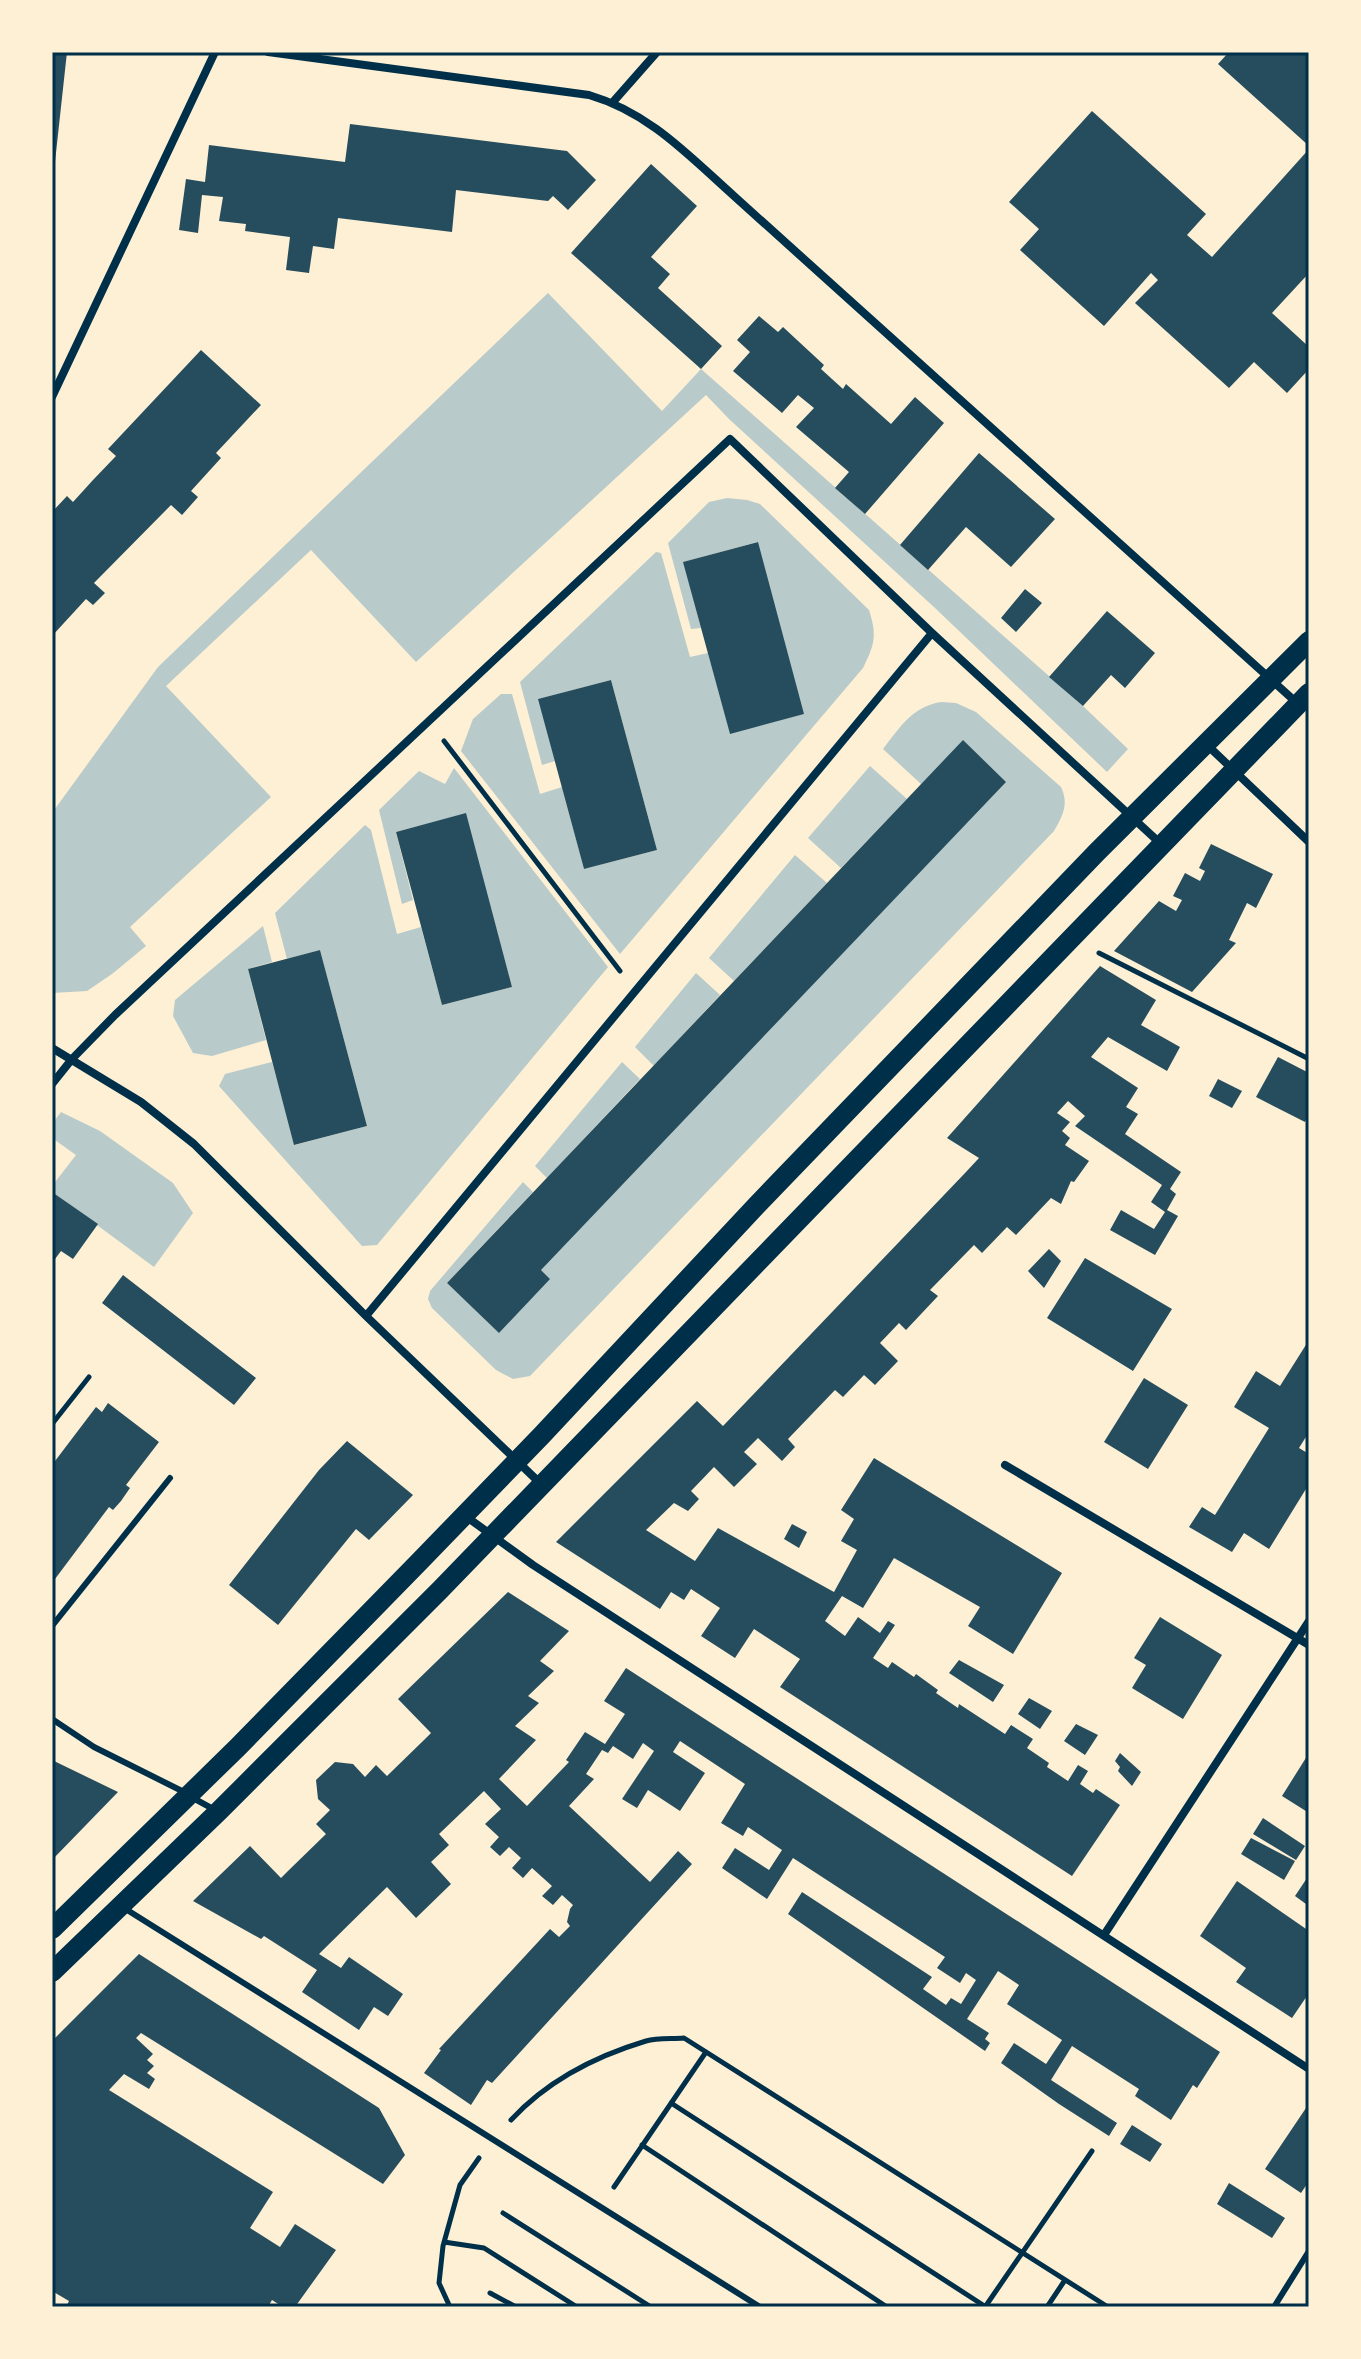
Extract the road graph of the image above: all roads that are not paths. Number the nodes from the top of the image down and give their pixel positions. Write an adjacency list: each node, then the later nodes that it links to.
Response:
1 (215, 52): 5 (street)
2 (268, 52): 4 (street)
3 (657, 52): 4 (street)
4 (613, 102): 8 (street)
5 (52, 397)
6 (932, 633): 12 (street); 16 (street); 18 (street)
7 (1309, 641): 8 (main road)
8 (1270, 679): 9 (street); 10 (main road)
9 (1303, 698): 11 (main road)
10 (1205, 743): 11 (street); 12 (main road)
11 (1233, 771): 13 (street); 14 (main road)
12 (1132, 817): 14 (street); 19 (main road)
13 (1309, 842)
14 (1161, 845): 22 (main road)
15 (52, 1048): 16 (street)
16 (72, 1059): 17 (street); 18 (street)
17 (52, 1084)
18 (366, 1316): 19 (street)
19 (516, 1461): 22 (street); 23 (main road)
20 (1005, 1465): 27 (street)
21 (170, 1478): 26 (lane)
22 (542, 1486): 24 (main road)
23 (464, 1515): 24 (street); 30 (main road)
24 (493, 1536): 31 (main road); 34 (street)
25 (1309, 1621): 27 (street)
26 (52, 1626)
27 (1298, 1638): 28 (street); 34 (street)
28 (1309, 1645)
29 (52, 1719): 30 (lane)
30 (188, 1795): 31 (lane); 33 (main road)
31 (218, 1812): 32 (main road)
32 (121, 1906): 35 (main road); 38 (lane)
33 (52, 1929)
34 (1104, 1935): 36 (street)
35 (52, 1972)
36 (1309, 2069)
37 (1309, 2251): 39 (lane)
38 (760, 2307)
39 (1274, 2307)

